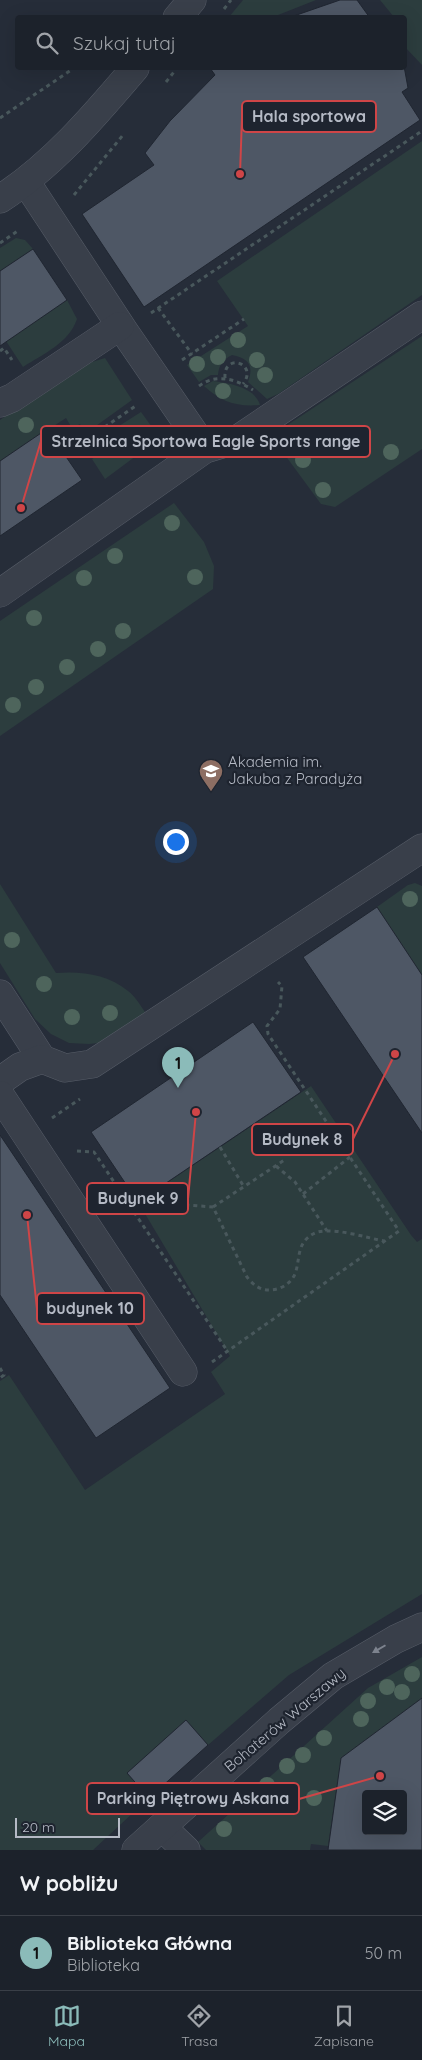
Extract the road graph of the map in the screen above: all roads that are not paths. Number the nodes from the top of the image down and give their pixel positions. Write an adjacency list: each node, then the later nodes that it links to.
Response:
1 (192, 0): 2 (street)
2 (180, 15)
3 (134, 70): 4 (street)
4 (26, 182): 5 (street); 7 (street)
5 (0, 198)
6 (422, 315): 9 (street)
7 (122, 329): 8 (street); 9 (street)
8 (0, 403)
9 (205, 449): 10 (street)
10 (0, 593)
11 (422, 849): 13 (street)
12 (0, 994): 13 (street)
13 (42, 1059): 14 (street)
14 (0, 1081)
15 (0, 1095): 16 (street)
16 (183, 1372)
17 (422, 1627): 18 (street, Bohaterów Warszawy, one-way to 18)
18 (162, 1826): 19 (street, Bohaterów Warszawy); 20 (street)
19 (136, 1850)
20 (186, 1850)

